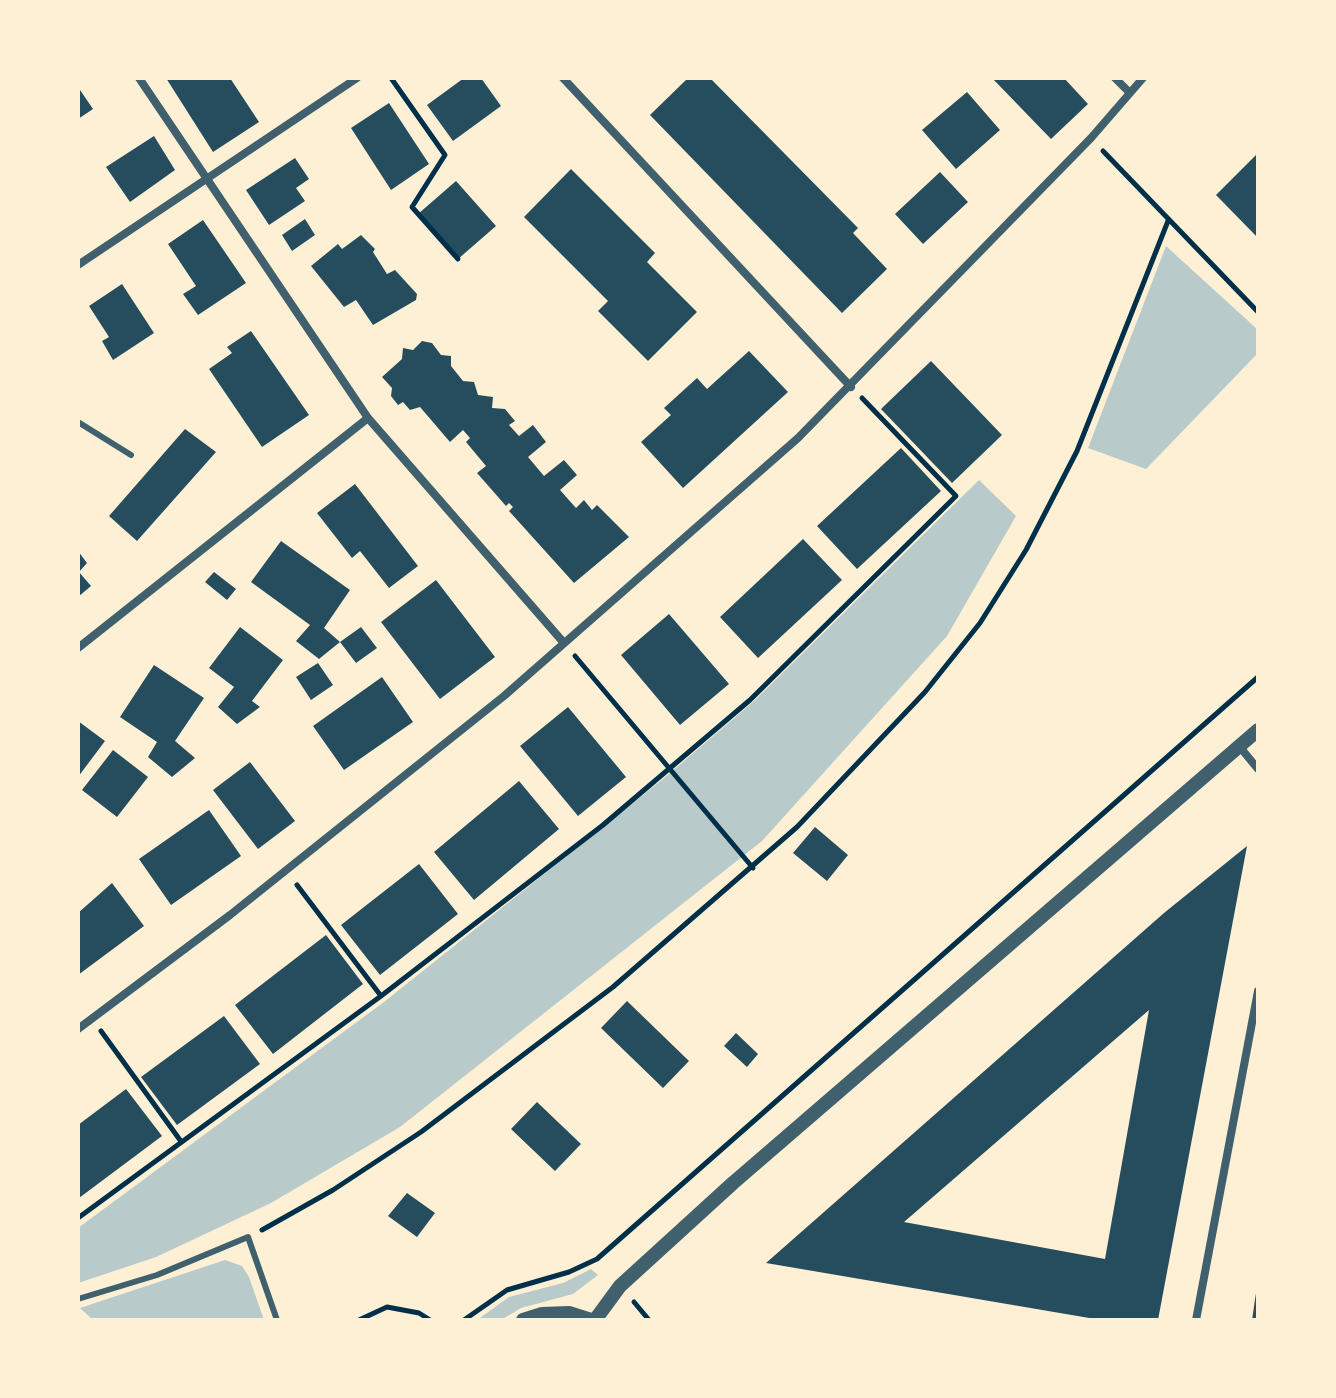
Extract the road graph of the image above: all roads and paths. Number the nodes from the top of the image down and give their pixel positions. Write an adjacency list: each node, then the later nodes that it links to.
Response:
1 (139, 78): 9 (street)
2 (357, 78): 9 (street)
3 (391, 78): 11 (path)
4 (563, 78): 14 (street)
5 (1115, 78): 7 (street)
6 (1143, 78): 7 (street)
7 (1130, 93): 8 (street)
8 (1091, 138): 10 (path); 14 (street)
9 (205, 177): 12 (street); 15 (street)
10 (1168, 221): 13 (path); 25 (path)
11 (458, 259)
12 (78, 265)
13 (1258, 312)
14 (851, 387): 18 (street); 24 (path)
15 (368, 418): 18 (street); 19 (street)
16 (78, 422): 17 (lane)
17 (131, 455)
18 (564, 643): 24 (path); 26 (street)
19 (78, 648)
20 (1258, 677): 38 (path)
21 (1258, 730): 22 (street)
22 (1239, 746): 23 (street); 40 (street)
23 (1258, 769)
24 (668, 770): 25 (path); 28 (path)
25 (753, 868): 33 (path)
26 (286, 871): 28 (path); 29 (street)
27 (1258, 991): 41 (street)
28 (381, 996): 31 (path)
29 (92, 1019): 30 (street); 31 (path)
30 (78, 1029)
31 (180, 1140): 32 (path)
32 (78, 1218)
33 (248, 1237): 34 (lane); 35 (lane)
34 (78, 1299)
35 (277, 1320)
36 (359, 1320): 37 (path)
37 (430, 1320)
38 (464, 1320)
39 (523, 1320): 40 (street)
40 (593, 1320)
41 (1196, 1320)

